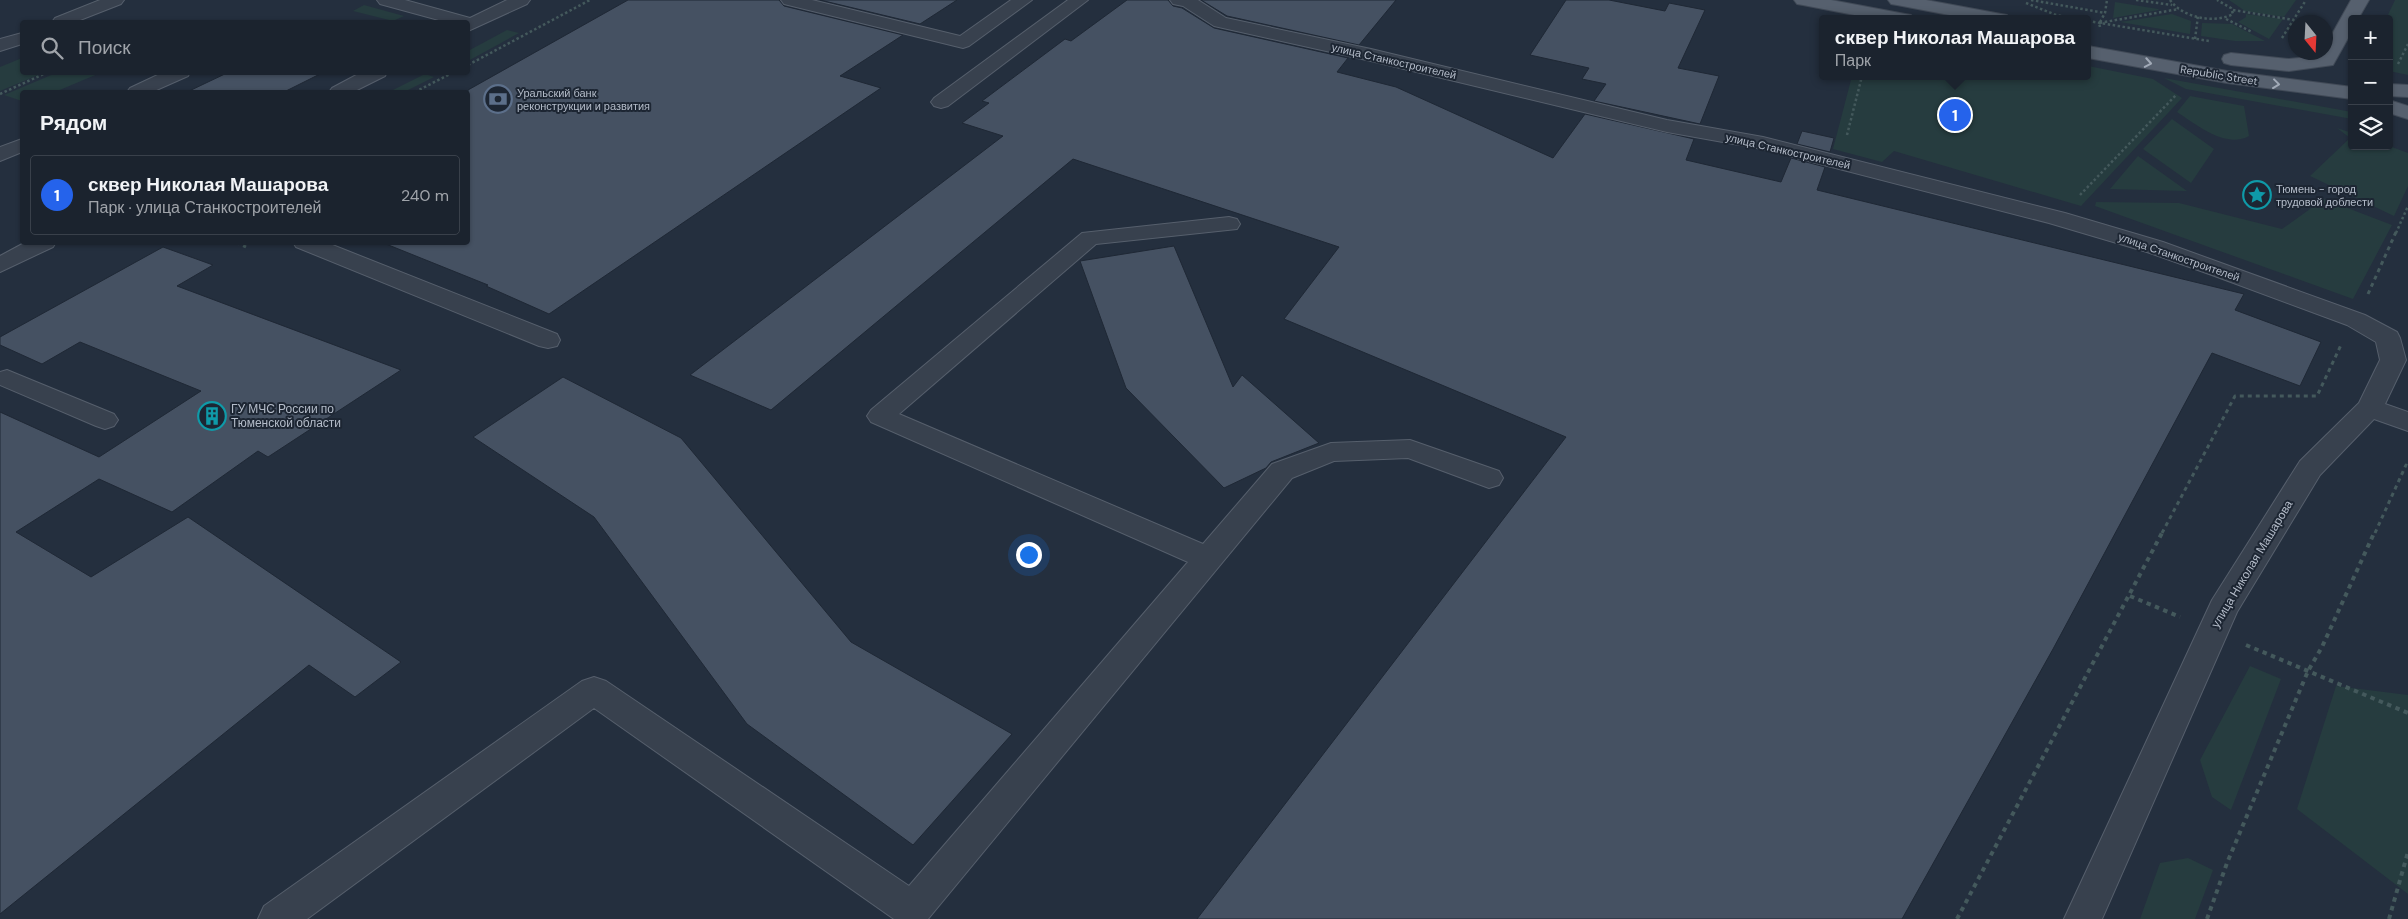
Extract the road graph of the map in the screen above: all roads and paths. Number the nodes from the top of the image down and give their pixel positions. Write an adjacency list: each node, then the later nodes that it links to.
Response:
1 (115, 0): 29 (street)
2 (390, 0): 30 (street)
3 (521, 0): 31 (street)
4 (590, 0): 42 (path)
5 (790, 0): 6 (street)
6 (1023, 0)
7 (1079, 0): 59 (street)
8 (1179, 0): 65 (street, улица Станкостроителей)
9 (1803, 0): 23 (main road)
10 (1897, 0): 24 (main road)
11 (2019, 0): 25 (path)
12 (2031, 0): 22 (path)
13 (2107, 0): 22 (path)
14 (2136, 0): 19 (path)
15 (2170, 0): 19 (path)
16 (2217, 0): 21 (path)
17 (2306, 0): 26 (path)
18 (2360, 0): 41 (main road)
19 (2173, 5): 20 (path)
20 (2179, 10): 27 (path); 33 (path)
21 (2232, 10): 27 (path); 28 (path)
22 (2106, 13): 33 (path)
23 (1884, 15)
24 (1979, 15)
25 (2056, 15)
26 (2297, 15)
27 (2198, 16): 35 (path)
28 (2288, 19)
29 (67, 20)
30 (455, 20)
31 (470, 23)
32 (2288, 28): 36 (path)
33 (2096, 31): 35 (path); 39 (main road, Republic Street)
34 (20, 39): 38 (street)
35 (2195, 39): 39 (path)
36 (2278, 42)
37 (2408, 44): 43 (path)
38 (0, 45)
39 (2212, 51): 41 (main road, Republic Street)
40 (2091, 53): 54 (main road, Republic Street, one-way to 54)
41 (2326, 61): 48 (main road)
42 (470, 64)
43 (2395, 71)
44 (41, 75): 55 (path)
45 (174, 75): 49 (street)
46 (372, 75): 50 (street)
47 (449, 75): 51 (path)
48 (2348, 86)
49 (141, 90)
50 (343, 90)
51 (420, 90)
52 (2393, 90): 53 (main road)
53 (2408, 91)
54 (2348, 92)
55 (0, 94)
56 (2176, 94): 65 (path)
57 (2393, 99): 58 (main road)
58 (2408, 101)
59 (941, 102)
60 (2393, 107): 61 (main road)
61 (2408, 113)
62 (20, 146): 63 (street)
63 (0, 155)
64 (2408, 206): 72 (path)
65 (2057, 218): 72 (street, улица Станкостроителей)
66 (1230, 224): 81 (street)
67 (39, 245): 71 (street)
68 (242, 245): 70 (path)
69 (311, 245): 74 (street)
70 (246, 247)
71 (0, 265)
72 (2356, 320): 73 (street, улица Станкостроителей); 82 (path)
73 (2388, 338): 76 (street, улица Николая Машарова)
74 (548, 340)
75 (7, 378): 77 (street)
76 (2370, 408): 78 (street); 83 (street, улица Николая Машарова)
77 (105, 420)
78 (2408, 422)
79 (2408, 466): 84 (path)
80 (1489, 478): 81 (street)
81 (1209, 559): 87 (street)
82 (2130, 596): 83 (path); 88 (path)
83 (2212, 631): 84 (path); 89 (street, улица Николая Машарова)
84 (2308, 671): 85 (path); 90 (path)
85 (2408, 713)
86 (2408, 852): 91 (path)
87 (277, 919)
88 (1958, 919)
89 (2083, 919)
90 (2207, 919)
91 (2389, 919)

